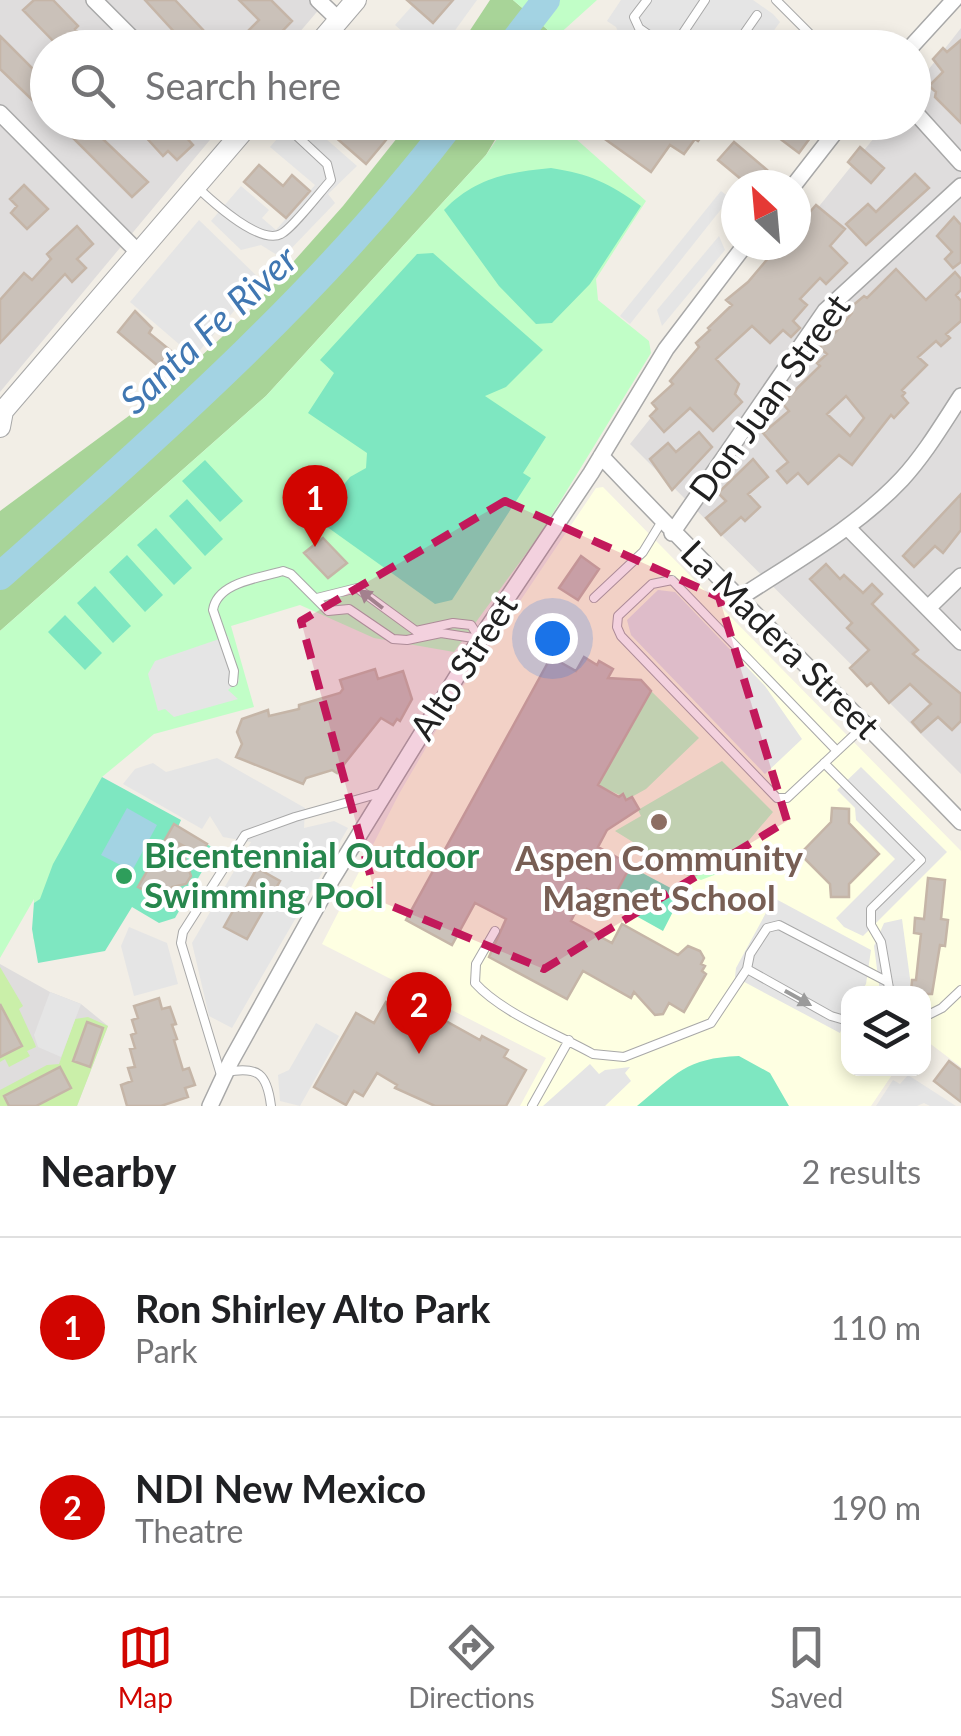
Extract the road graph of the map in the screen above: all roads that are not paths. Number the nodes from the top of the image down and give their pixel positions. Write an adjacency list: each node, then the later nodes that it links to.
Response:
1 (94, 0): 10 (street)
2 (318, 0): 9 (street)
3 (356, 0): 9 (street)
4 (647, 0): 12 (lane)
5 (706, 0): 13 (lane)
6 (776, 0): 15 (lane)
7 (954, 0): 16 (street)
8 (757, 15): 14 (lane)
9 (338, 20): 11 (street)
10 (124, 30)
11 (330, 30)
12 (643, 30)
13 (684, 30)
14 (747, 30)
15 (806, 30)
16 (926, 30)
17 (0, 113): 26 (street)
18 (931, 130): 22 (street)
19 (302, 140): 24 (lane)
20 (829, 140): 23 (street)
21 (235, 141): 24 (street)
22 (961, 163)
23 (806, 170)
24 (196, 186): 26 (street)
25 (961, 186): 31 (street, Don Juan Street)
26 (139, 253): 29 (street)
27 (733, 260): 30 (street, Alto Street)
28 (961, 396): 32 (street)
29 (1, 417)
30 (602, 456): 31 (street, La Madera Street); 38 (street, Alto Street)
31 (667, 527): 35 (lane); 36 (street, La Madera Street)
32 (847, 527): 36 (street); 37 (street)
33 (961, 576): 37 (street)
34 (317, 598): 38 (lane); 38 (lane, one-way to 34); 40 (lane)
35 (594, 598)
36 (738, 598): 41 (street, La Madera Street)
37 (928, 608): 39 (street)
38 (480, 639): 44 (street, Alto Street)
39 (961, 642)
40 (233, 682)
41 (866, 724): 42 (lane); 45 (street, La Madera Street)
42 (837, 751): 43 (lane); 43 (lane)
43 (824, 763): 48 (lane)
44 (384, 792): 54 (street, Alto Street); 54 (lane)
45 (961, 822)
46 (495, 930): 53 (lane)
47 (748, 969): 48 (lane); 52 (lane, one-way to 52); 53 (lane)
48 (886, 981): 49 (lane)
49 (888, 986)
50 (961, 990): 51 (lane)
51 (931, 1014)
52 (841, 1019)
53 (569, 1040): 57 (lane)
54 (224, 1076): 55 (street, Alto Street); 56 (lane)
55 (210, 1106)
56 (271, 1106)
57 (532, 1106)

